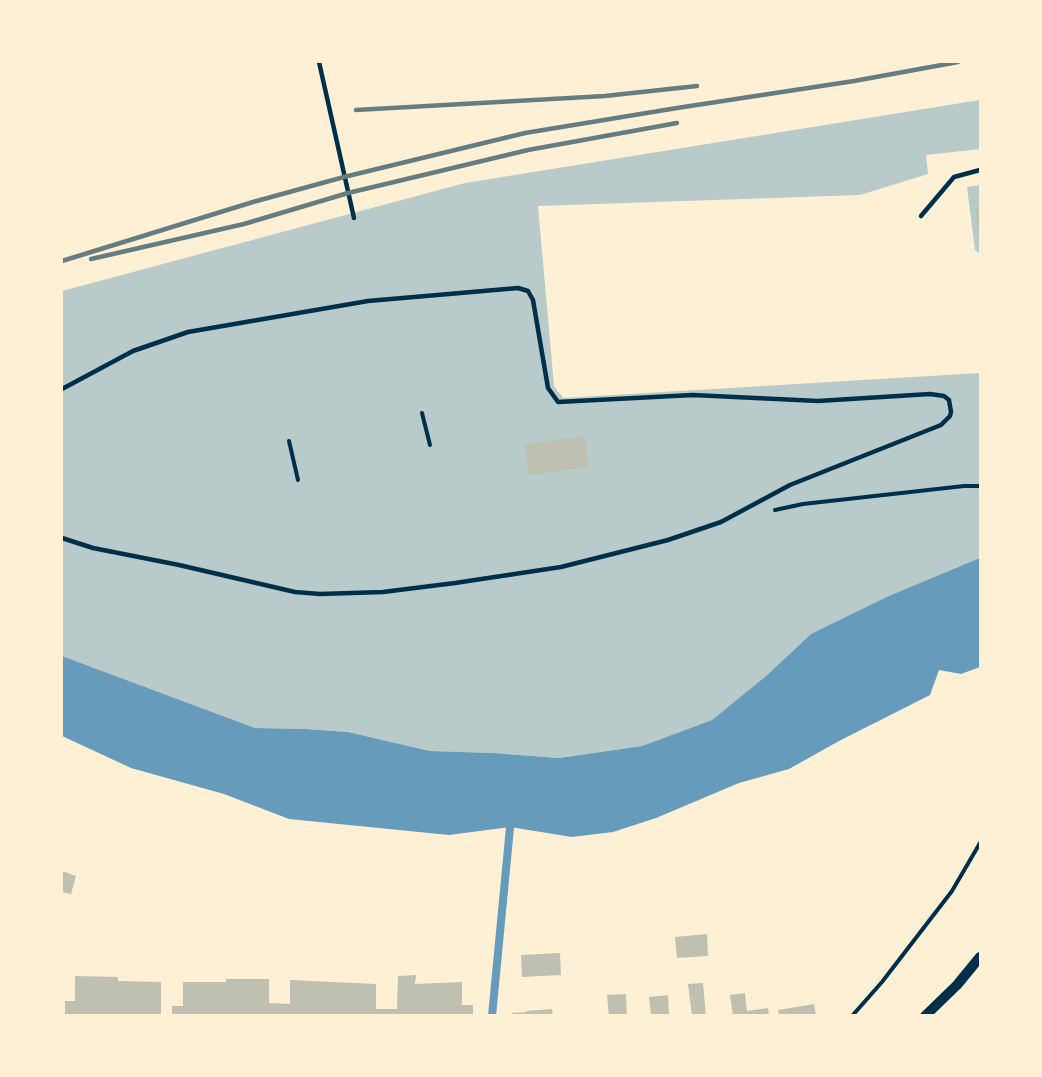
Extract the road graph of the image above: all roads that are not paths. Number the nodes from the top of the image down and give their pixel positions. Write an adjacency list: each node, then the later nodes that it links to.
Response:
1 (319, 62): 4 (lane)
2 (981, 170): 3 (lane)
3 (921, 216)
4 (354, 218)
5 (62, 389): 6 (lane)
6 (62, 538)
7 (981, 957): 8 (street)
8 (925, 1016)

